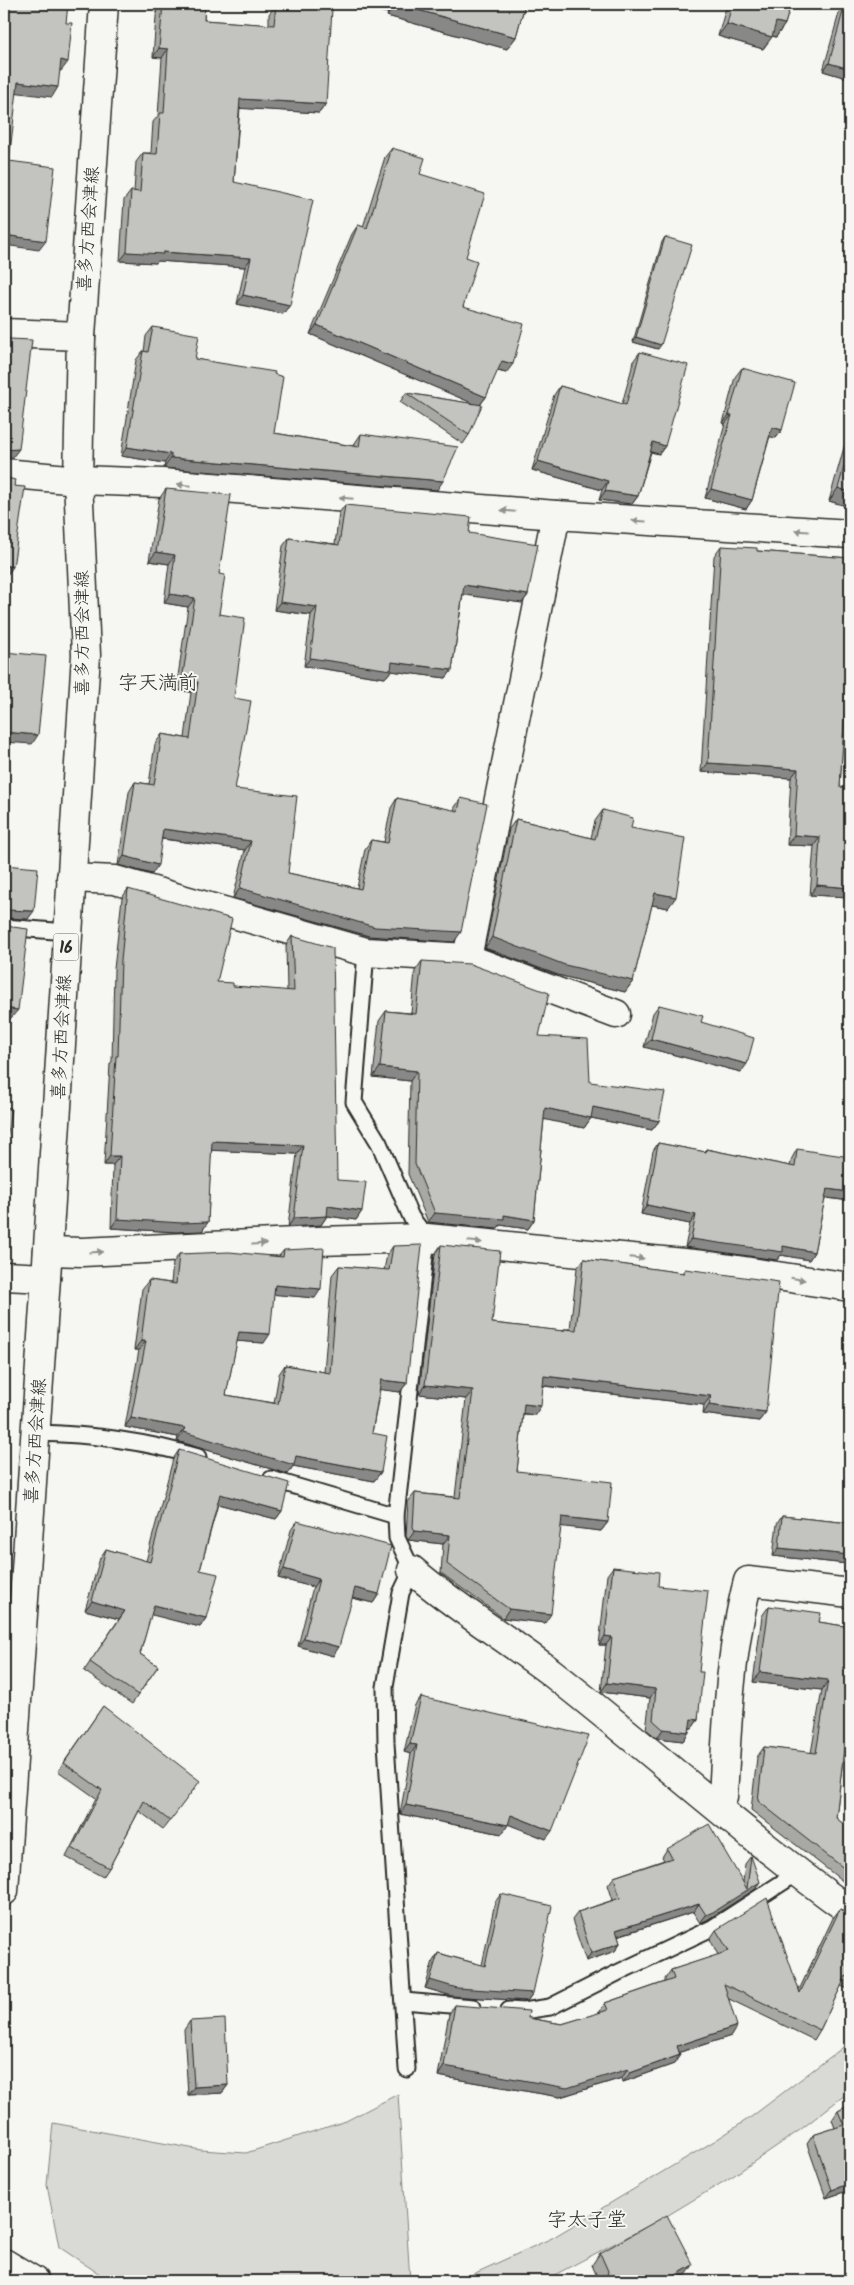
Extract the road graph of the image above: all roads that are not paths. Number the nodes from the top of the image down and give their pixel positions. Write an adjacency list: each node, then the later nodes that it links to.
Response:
1 (104, 4): 3 (street, 喜多方西会津線 / 16)
2 (4, 333): 3 (street)
3 (81, 336): 5 (street, 喜多方西会津線 / 16)
4 (4, 473): 5 (street)
5 (78, 480): 6 (street, one-way to 5); 8 (street, 喜多方西会津線 / 16)
6 (556, 515): 7 (street, one-way to 6); 12 (street)
7 (850, 534)
8 (71, 878): 10 (street, 喜多方西会津線 / 16); 11 (street)
9 (4, 927): 10 (lane)
10 (67, 932): 15 (street, 喜多方西会津線 / 16)
11 (366, 952): 12 (street); 14 (lane)
12 (466, 958): 13 (street)
13 (616, 1014)
14 (427, 1238): 15 (street, one-way to 14); 17 (street, one-way to 17); 21 (lane)
15 (47, 1264): 16 (street); 18 (street, 喜多方西会津線 / 16)
16 (4, 1276)
17 (850, 1287)
18 (35, 1433): 19 (lane); 26 (street, 喜多方西会津線 / 16)
19 (211, 1461)
20 (257, 1475): 21 (lane)
21 (396, 1516): 22 (lane)
22 (412, 1570): 24 (street); 28 (lane)
23 (850, 1593): 24 (street)
24 (716, 1805): 25 (street)
25 (797, 1873): 27 (street); 28 (lane)
26 (4, 1891)
27 (850, 1911)
28 (404, 2001): 29 (lane)
29 (407, 2069)
30 (4, 2263): 31 (street)
31 (34, 2281)

